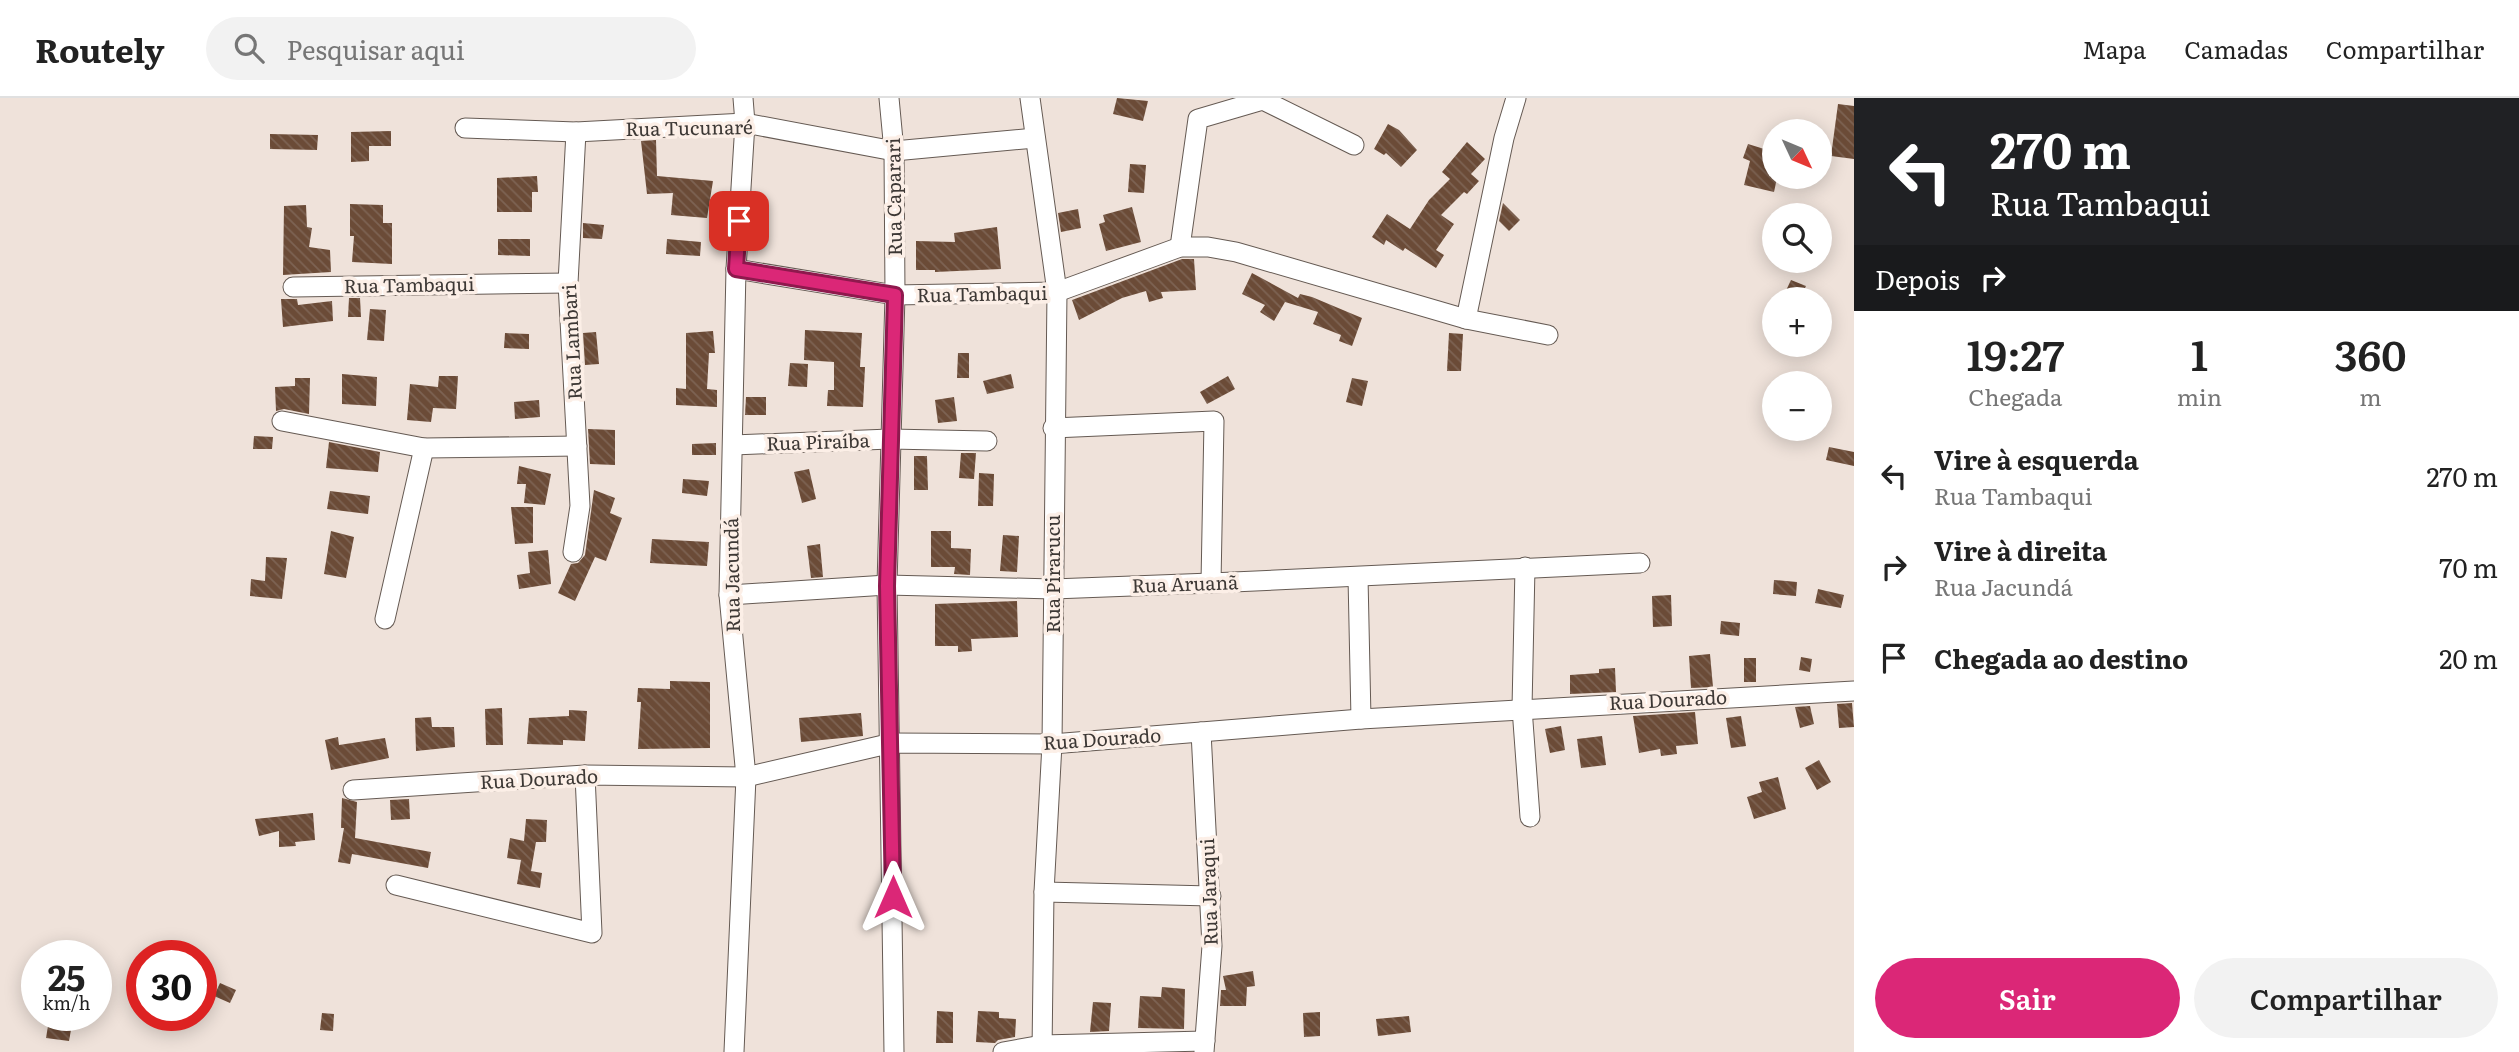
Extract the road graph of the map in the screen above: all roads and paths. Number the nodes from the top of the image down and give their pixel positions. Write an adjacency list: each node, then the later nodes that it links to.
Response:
1 (743, 98): 5 (street, Rua Jacundá)
2 (889, 98): 10 (street, Rua Caparari)
3 (1030, 98): 8 (street, Rua Pirarucu)
4 (1516, 98): 17 (street)
5 (745, 124): 7 (street, Rua Tucunaré); 10 (street, Rua Tucunaré); 12 (street, Rua Jacundá)
6 (466, 128): 7 (street, Rua Tucunaré)
7 (576, 132): 13 (street, Rua Lambari)
8 (1035, 138): 10 (street, Rua Tucunaré); 15 (street, Rua Pirarucu)
9 (1354, 145): 11 (street)
10 (894, 151): 16 (street, Rua Caparari)
11 (1180, 247): 15 (street, Rua Tambaqui); 17 (street)
12 (736, 269): 16 (street, Rua Tambaqui); 23 (street, Rua Jacundá)
13 (568, 283): 14 (street, Rua Tambaqui); 24 (street, Rua Lambari)
14 (293, 287)
15 (1057, 292): 16 (street, Rua Tambaqui); 20 (street, Rua Pirarucu)
16 (895, 295): 21 (street, Rua Caparari)
17 (1466, 320): 18 (street)
18 (1548, 335)
19 (282, 421): 25 (street)
20 (1053, 428): 30 (street); 32 (street, Rua Pirarucu)
21 (890, 439): 22 (street, Rua Piraíba); 23 (street, Rua Piraíba); 31 (street, Rua Caparari)
22 (987, 440)
23 (733, 445): 33 (street, Rua Jacundá)
24 (577, 446): 25 (street); 26 (street, Rua Lambari)
25 (424, 448): 34 (street)
26 (573, 552)
27 (1640, 563): 28 (street, Rua Aruanã)
28 (1525, 567): 29 (street, Rua Aruanã); 36 (street)
29 (1358, 577): 30 (street, Rua Aruanã); 37 (street)
30 (1212, 583): 32 (street, Rua Aruanã)
31 (887, 586): 32 (street, Rua Aruanã); 33 (street, Rua Aruanã); 39 (street, Rua Caparari)
32 (1053, 589): 40 (street, Rua Pirarucu)
33 (729, 596): 42 (street, Rua Jacundá)
34 (385, 619)
35 (1854, 691): 36 (street, Rua Dourado)
36 (1522, 708): 37 (street, Rua Dourado); 44 (street)
37 (1361, 719): 38 (street, Rua Dourado)
38 (1201, 732): 40 (street, Rua Dourado); 47 (street, Rua Jaraqui)
39 (892, 743): 40 (street, Rua Dourado); 42 (street, Rua Dourado); 51 (street, Rua Caparari)
40 (1052, 744): 46 (street, Rua Pirarucu)
41 (585, 775): 42 (street, Rua Dourado); 43 (street, Rua Dourado); 45 (street)
42 (746, 777): 50 (street, Rua Jacundá)
43 (353, 790)
44 (1531, 817)
45 (396, 885)
46 (1044, 892): 47 (street); 49 (street, Rua Pirarucu)
47 (1211, 896): 48 (street, Rua Jaraqui)
48 (1205, 1046): 49 (street)
49 (1042, 1049): 52 (street)
50 (734, 1052)
51 (894, 1052)
52 (1003, 1052)

